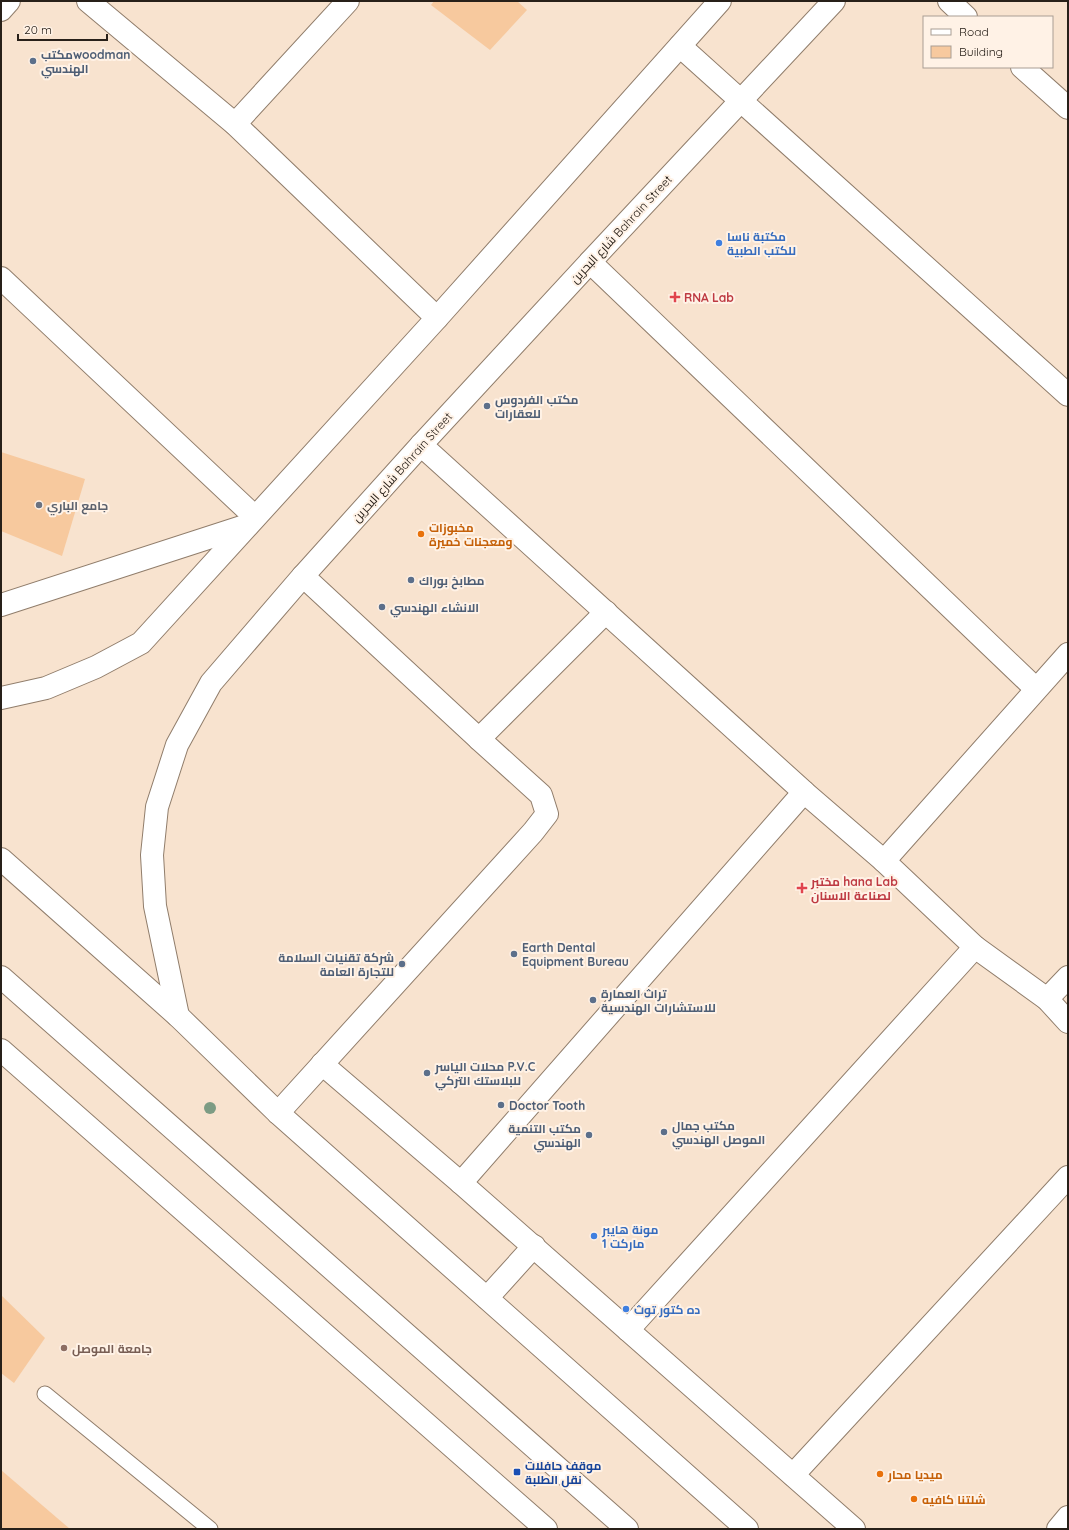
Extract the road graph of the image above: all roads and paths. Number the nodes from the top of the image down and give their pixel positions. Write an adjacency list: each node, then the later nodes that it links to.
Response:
1 (9, 1): 7 (main road)
2 (88, 1): 13 (main road)
3 (348, 1): 13 (main road)
4 (720, 1): 9 (main road)
5 (834, 1): 11 (main road, شارع البحرين Bahrain Street)
6 (949, 1): 8 (main road)
7 (1, 10)
8 (965, 16)
9 (680, 46): 11 (main road); 16 (main road)
10 (1023, 68): 12 (main road)
11 (741, 102): 14 (main road, شارع البحرين Bahrain Street); 17 (main road)
12 (1068, 108)
13 (235, 124): 16 (main road)
14 (590, 262): 18 (main road, شارع البحرين Bahrain Street); 24 (main road)
15 (1, 278): 19 (main road)
16 (437, 318): 19 (main road)
17 (1068, 396)
18 (421, 445): 20 (main road, شارع البحرين Bahrain Street); 22 (main road)
19 (251, 521): 21 (main road); 25 (main road)
20 (303, 576): 26 (main road); 34 (main road, شارع البحرين Bahrain Street)
21 (1, 605)
22 (606, 612): 26 (main road); 27 (main road)
23 (1068, 654): 24 (main road)
24 (1036, 689): 29 (main road)
25 (1, 698)
26 (479, 739): 37 (main road)
27 (804, 792): 29 (main road); 40 (main road)
28 (1, 859): 34 (main road)
29 (884, 861): 30 (main road)
30 (975, 947): 33 (main road); 43 (main road)
31 (1, 977): 49 (main road)
32 (1068, 977): 33 (main road)
33 (1047, 999): 35 (main road)
34 (178, 1016): 38 (main road)
35 (1068, 1022)
36 (1, 1050): 48 (main road)
37 (322, 1064): 38 (main road); 40 (main road)
38 (278, 1113): 42 (main road)
39 (1068, 1177): 45 (main road)
40 (461, 1183): 41 (main road)
41 (534, 1246): 42 (main road); 43 (main road)
42 (487, 1298): 50 (main road)
43 (628, 1330): 45 (main road)
44 (45, 1394): 47 (lane)
45 (793, 1475): 51 (main road)
46 (1068, 1517): 52 (main road)
47 (210, 1529)
48 (546, 1529)
49 (627, 1529)
50 (747, 1529)
51 (854, 1529)
52 (1058, 1529)

